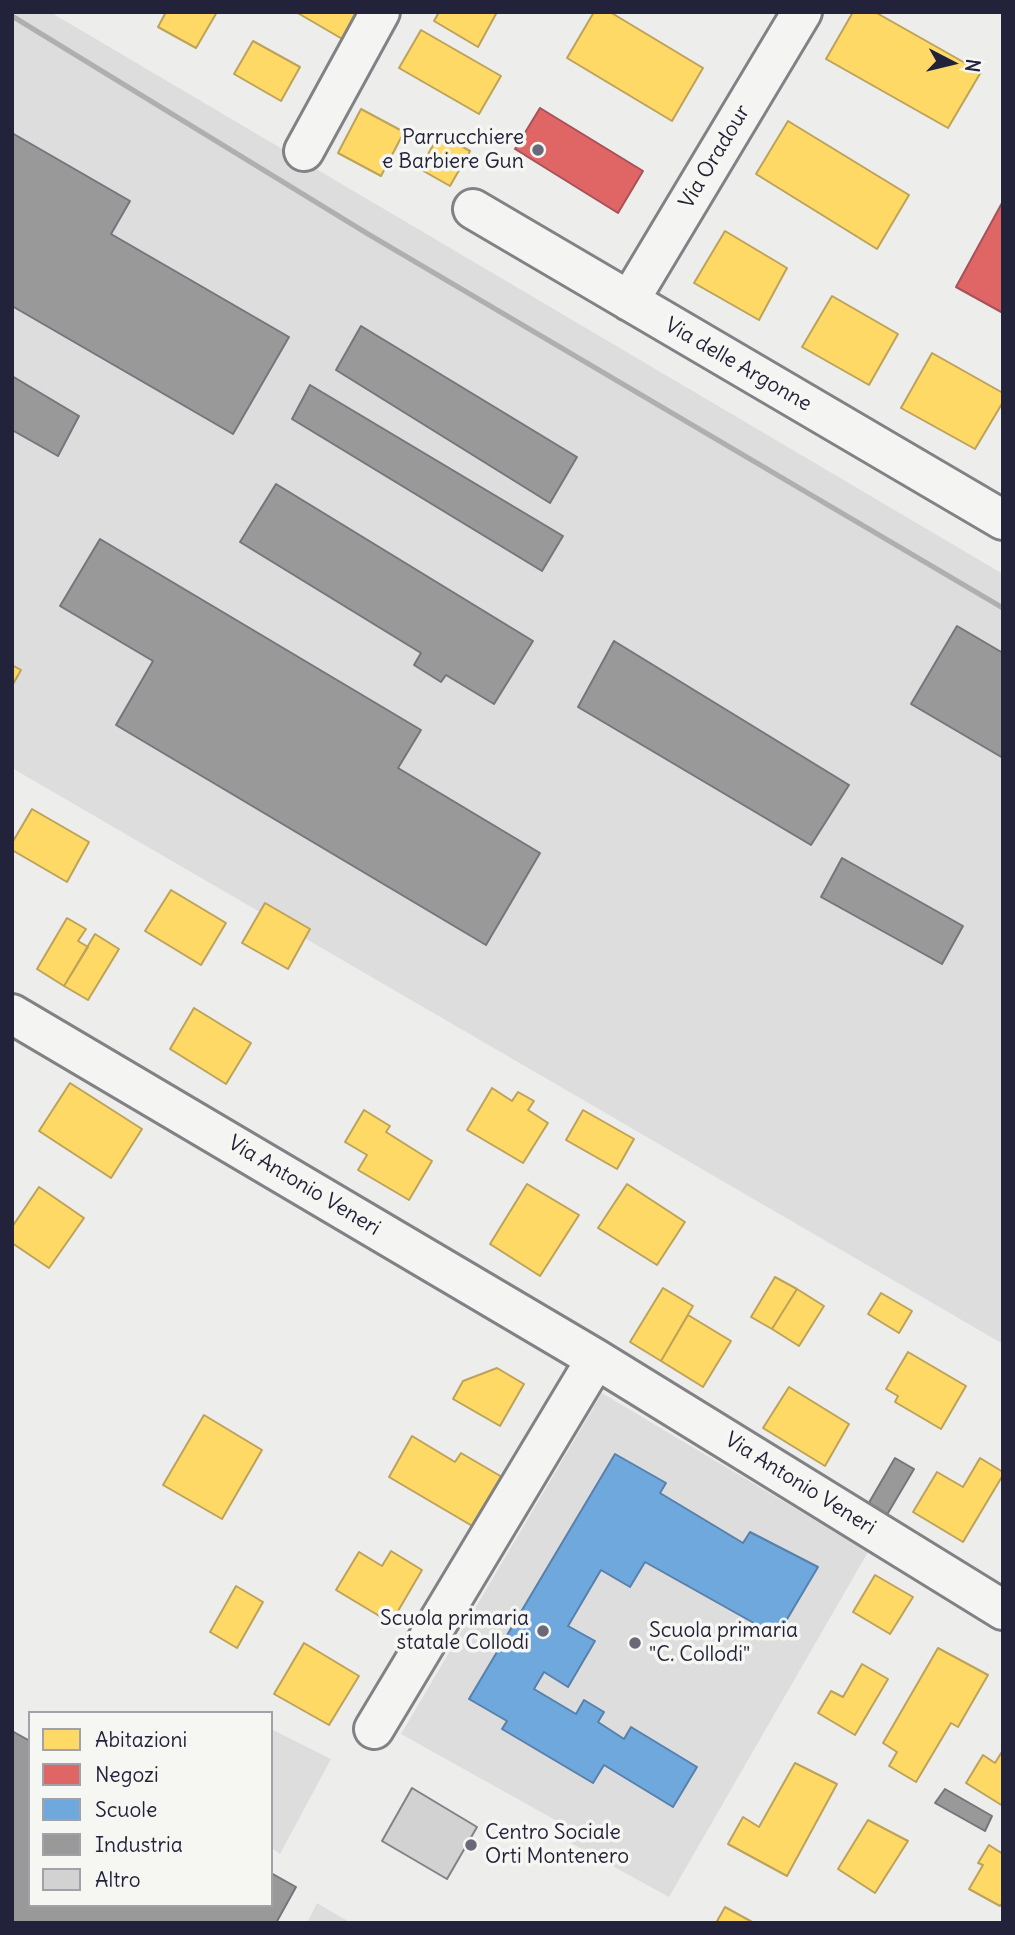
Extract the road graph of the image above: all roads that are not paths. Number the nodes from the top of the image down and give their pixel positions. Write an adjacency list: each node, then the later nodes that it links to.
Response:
1 (380, 12): 3 (street)
2 (802, 12): 5 (street, Via Oradour)
3 (304, 151)
4 (473, 209): 5 (street, Via delle Argonne)
5 (629, 301): 6 (street, Via delle Argonne)
6 (1003, 520)
7 (12, 1014): 8 (street, Via Antonio Veneri)
8 (596, 1359): 9 (street, Via Antonio Veneri); 10 (street)
9 (1003, 1610)
10 (374, 1729)

